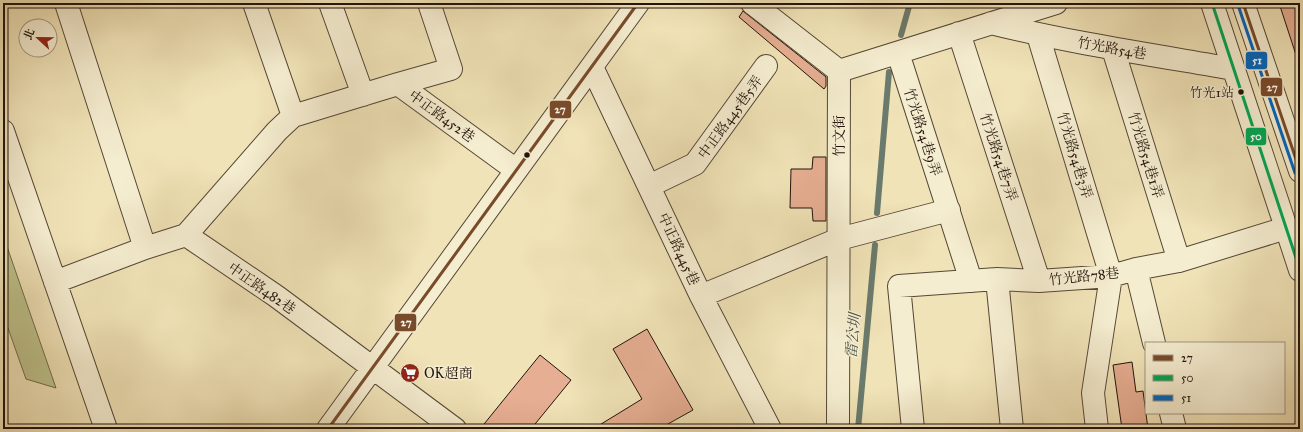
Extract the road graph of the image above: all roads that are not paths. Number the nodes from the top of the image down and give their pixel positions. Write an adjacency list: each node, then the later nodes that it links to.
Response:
1 (66, 3): 30 (street)
2 (254, 3): 21 (street)
3 (330, 3): 20 (street)
4 (638, 3): 15 (street)
5 (752, 3): 18 (street)
6 (1212, 3): 17 (street)
7 (1243, 3): 24 (street)
8 (1045, 5): 10 (street)
9 (432, 13): 19 (street)
10 (991, 23): 11 (street); 12 (street, 竹光路54巷)
11 (960, 33): 14 (street); 37 (street, 竹光路54巷7弄)
12 (1038, 35): 13 (street, 竹光路54巷); 34 (street, 竹光路54巷3弄)
13 (1113, 49): 17 (street, 竹光路54巷); 31 (street, 竹光路54巷1弄)
14 (898, 53): 18 (street); 26 (street, 竹光路54巷9弄)
15 (592, 66): 23 (street); 25 (street, 中正路445巷)
16 (766, 66): 25 (street, 中正路445巷5弄)
17 (1234, 69): 27 (street)
18 (839, 71): 29 (street, 竹文街)
19 (398, 84): 20 (street, 中正路452巷); 23 (street, 中正路452巷)
20 (363, 95): 21 (street, 中正路452巷)
21 (293, 116): 28 (street)
22 (3, 131): 38 (street)
23 (516, 170): 41 (street)
24 (1300, 171)
25 (649, 186): 39 (street, 中正路445巷)
26 (949, 210): 29 (street); 36 (street, 竹光路54巷9弄)
27 (1286, 228): 31 (street, 竹光路78巷); 33 (street)
28 (186, 235): 30 (street); 41 (street, 中正路482巷)
29 (839, 238): 39 (street); 47 (street, 竹文街)
30 (145, 248): 38 (street)
31 (1179, 261): 32 (street, 竹光路78巷)
32 (1136, 269): 34 (street, 竹光路78巷); 40 (street)
33 (1300, 270)
34 (1111, 276): 37 (street, 竹光路78巷); 50 (street)
35 (997, 279): 36 (street, 竹光路78巷); 37 (street, 竹光路78巷); 49 (street)
36 (972, 281): 48 (street, 竹光路78巷)
37 (1039, 281)
38 (55, 282): 43 (street)
39 (701, 296): 46 (street, 中正路445巷)
40 (1154, 342)
41 (372, 368): 44 (street); 45 (street, 中正路482巷)
42 (1171, 414): 51 (street)
43 (106, 429)
44 (328, 429)
45 (455, 429)
46 (770, 429)
47 (838, 429)
48 (913, 429)
49 (1012, 429)
50 (1097, 429)
51 (1175, 429)

